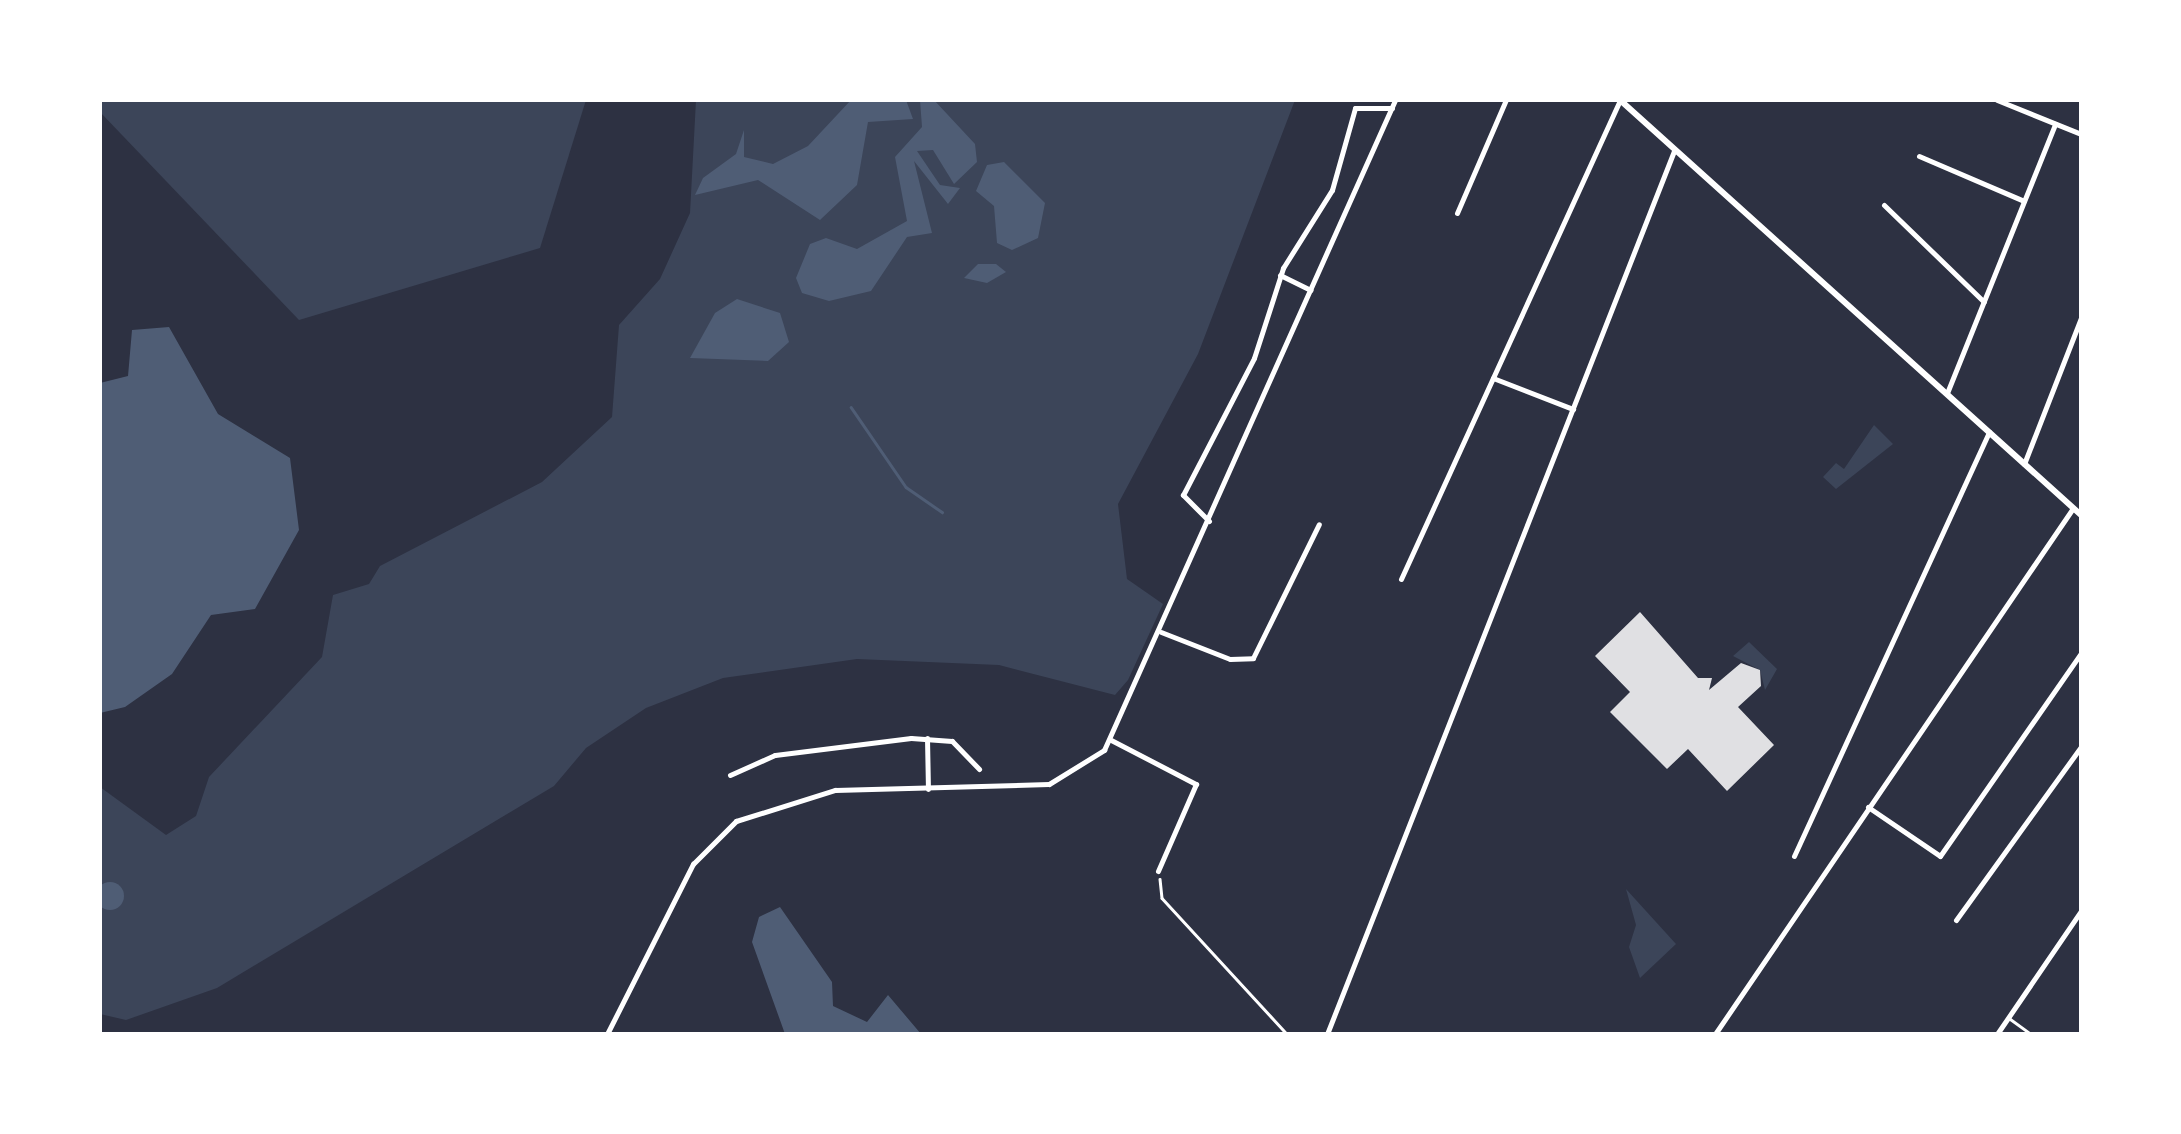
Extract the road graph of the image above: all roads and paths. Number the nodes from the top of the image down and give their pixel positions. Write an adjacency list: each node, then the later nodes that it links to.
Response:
1 (1396, 100): 5 (street)
2 (1506, 100): 12 (street)
3 (1620, 100): 8 (main road); 17 (street)
4 (1998, 100): 6 (street)
5 (1392, 108): 13 (street); 14 (street)
6 (2055, 124): 7 (street); 10 (street)
7 (2081, 134)
8 (1674, 151): 18 (main road); 19 (street)
9 (1919, 156): 10 (street)
10 (2024, 201): 15 (street)
11 (1884, 205): 15 (street)
12 (1457, 214)
13 (1280, 275): 14 (street); 24 (street)
14 (1311, 290): 24 (street)
15 (1984, 302): 18 (street)
16 (2081, 318): 21 (street)
17 (1493, 378): 19 (street); 26 (street)
18 (1947, 393): 20 (main road)
19 (1573, 409): 45 (street)
20 (1990, 432): 21 (main road); 36 (street)
21 (2024, 464): 22 (main road)
22 (2073, 508): 23 (main road); 35 (street)
23 (2081, 515)
24 (1208, 521): 27 (street)
25 (1320, 524): 27 (street)
26 (1401, 579)
27 (1161, 632): 30 (street)
28 (2081, 653): 35 (street)
29 (927, 738): 32 (street); 33 (street); 34 (street)
30 (1110, 740): 34 (street); 37 (street)
31 (2081, 747): 39 (street)
32 (979, 769)
33 (730, 775)
34 (928, 789): 41 (street)
35 (1868, 807): 46 (street)
36 (1794, 856)
37 (1158, 871): 44 (path)
38 (2081, 910): 40 (street)
39 (1956, 920)
40 (2009, 1018): 47 (street); 48 (lane)
41 (607, 1034)
42 (729, 1034): 43 (street)
43 (758, 1034)
44 (1287, 1034)
45 (1327, 1034)
46 (1714, 1034)
47 (1997, 1034)
48 (2031, 1034)

